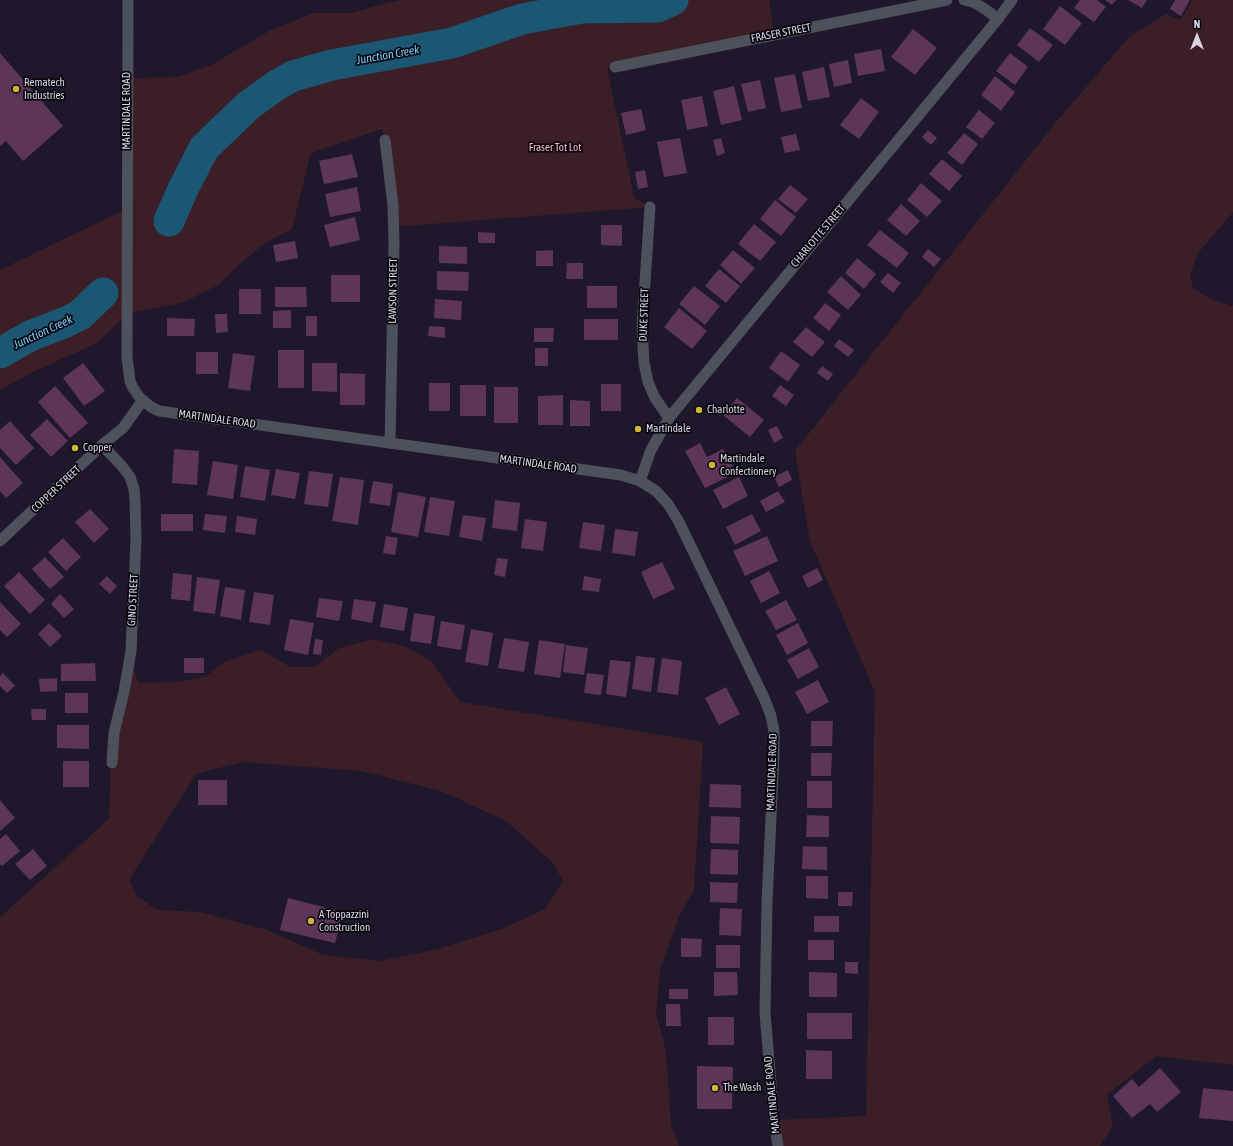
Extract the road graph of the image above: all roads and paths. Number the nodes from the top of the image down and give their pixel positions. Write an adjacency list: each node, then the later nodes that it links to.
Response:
1 (128, 0): 9 (street, MARTINDALE ROAD)
2 (947, 0): 6 (street, FRASER STREET)
3 (964, 0): 5 (street)
4 (1012, 0): 5 (street, CHARLOTTE STREET)
5 (998, 19): 10 (street, CHARLOTTE STREET)
6 (615, 67)
7 (385, 140): 11 (street, LAWSON STREET)
8 (650, 207): 10 (street, DUKE STREET)
9 (143, 400): 11 (street, MARTINDALE ROAD); 12 (street, COPPER STREET)
10 (669, 418): 13 (street, CHARLOTTE STREET)
11 (390, 443): 13 (street, MARTINDALE ROAD)
12 (102, 446): 14 (street, COPPER STREET); 15 (street, GINO STREET)
13 (640, 481): 16 (street, MARTINDALE ROAD)
14 (0, 541)
15 (112, 763)
16 (778, 1146)

